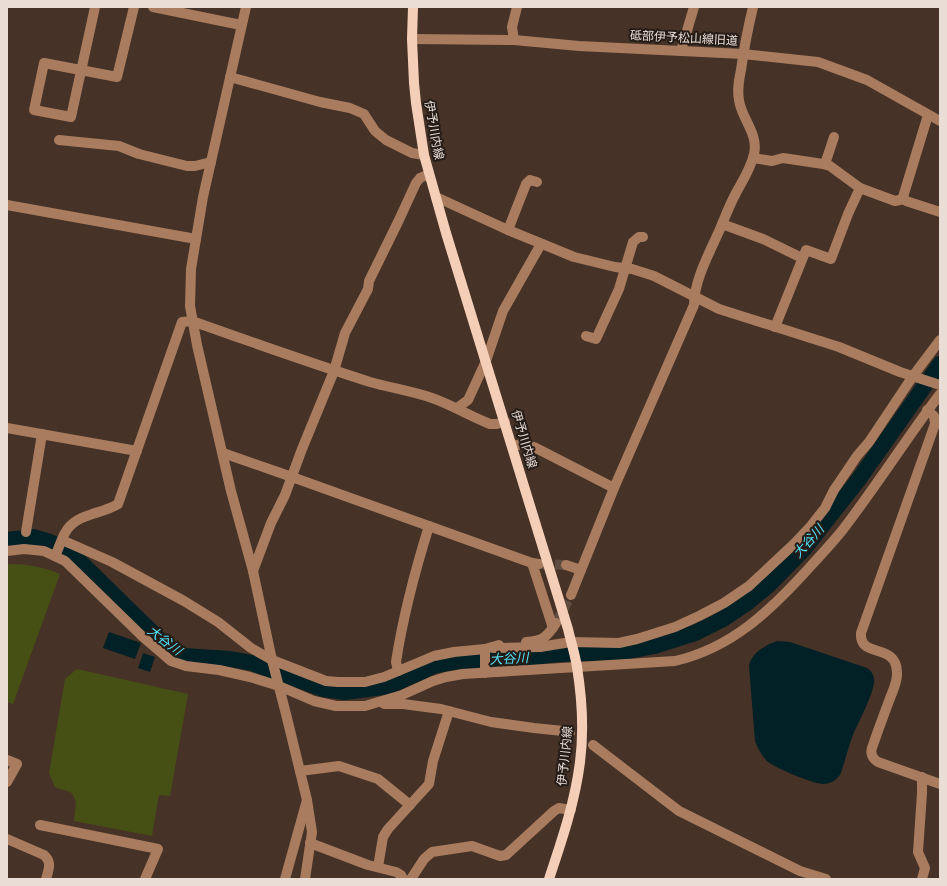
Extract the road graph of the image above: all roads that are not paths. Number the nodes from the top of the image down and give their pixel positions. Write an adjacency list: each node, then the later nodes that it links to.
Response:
1 (95, 7): 14 (street)
2 (134, 7): 14 (street)
3 (153, 7): 9 (street)
4 (246, 7): 9 (street)
5 (413, 7): 10 (main road, 伊予川内線)
6 (517, 7): 11 (street)
7 (694, 7): 12 (street)
8 (753, 7): 13 (street)
9 (241, 26): 15 (street)
10 (412, 39): 11 (street, 砥部伊予松山線旧道); 20 (main road, 伊予川内線)
11 (514, 40): 12 (street, 砥部伊予松山線旧道)
12 (681, 50): 13 (street, 砥部伊予松山線旧道)
13 (743, 54): 16 (street, 砥部伊予松山線旧道); 21 (street)
14 (81, 70): 14 (street)
15 (230, 77): 20 (street); 22 (street)
16 (928, 115): 17 (street, 砥部伊予松山線旧道); 28 (street)
17 (940, 122)
18 (834, 137): 23 (street)
19 (59, 140): 22 (street)
20 (424, 156): 24 (main road, 伊予川内線)
21 (753, 158): 23 (street); 31 (street)
22 (211, 162): 34 (street)
23 (825, 164): 26 (street)
24 (429, 174): 27 (main road, 伊予川内線); 44 (street)
25 (537, 182): 32 (street)
26 (860, 188): 28 (street); 36 (street)
27 (436, 197): 32 (street); 43 (main road, 伊予川内線)
28 (904, 199): 30 (street)
29 (7, 205): 34 (street)
30 (940, 212)
31 (722, 224): 36 (street); 38 (street)
32 (508, 230): 35 (street)
33 (643, 237): 37 (street)
34 (196, 239): 39 (street)
35 (541, 244): 37 (street); 43 (street)
36 (802, 258): 40 (street)
37 (626, 268): 38 (street); 41 (street)
38 (694, 296): 40 (street); 57 (street)
39 (192, 321): 44 (street); 54 (street); 55 (street)
40 (775, 327): 45 (street)
41 (586, 336)
42 (940, 340): 45 (street)
43 (486, 361): 48 (street); 50 (main road, 伊予川内線)
44 (334, 371): 48 (street); 56 (street)
45 (915, 377): 46 (street); 67 (street)
46 (940, 385)
47 (940, 394): 49 (street)
48 (457, 408): 50 (street)
49 (927, 410): 70 (street); 80 (street)
50 (505, 422): 53 (main road, 伊予川内線)
51 (7, 428): 52 (street)
52 (42, 434): 54 (street); 59 (street)
53 (513, 446): 57 (street); 67 (main road, 伊予川内線)
54 (137, 451): 60 (street)
55 (222, 453): 56 (street); 65 (street)
56 (292, 477): 58 (street); 65 (street)
57 (614, 488): 64 (street)
58 (429, 526): 68 (street); 71 (street)
59 (26, 532)
60 (61, 541): 62 (street); 69 (street)
61 (7, 551): 62 (street)
62 (56, 554): 73 (street)
63 (566, 565): 64 (street)
64 (581, 570): 66 (street)
65 (253, 571): 69 (street)
66 (571, 595)
67 (572, 644): 68 (street); 70 (main road, 伊予川内線)
68 (487, 650): 71 (street); 72 (street)
69 (272, 662): 71 (street); 73 (street)
70 (576, 663): 72 (street); 85 (main road, 伊予川内線)
71 (398, 671)
72 (485, 671): 74 (street)
73 (279, 684): 74 (street); 79 (street)
74 (374, 704): 75 (street)
75 (449, 711): 76 (street); 84 (street)
76 (570, 733)
77 (593, 745): 90 (street)
78 (7, 760): 81 (street)
79 (300, 770): 83 (street); 84 (street)
80 (922, 777): 82 (street); 99 (street)
81 (7, 782)
82 (940, 784)
83 (307, 800): 88 (street); 93 (street)
84 (410, 805): 89 (street)
85 (571, 810): 96 (street); 97 (main road, 伊予川内線)
86 (40, 825): 92 (street)
87 (7, 839): 91 (street)
88 (310, 842): 89 (street); 94 (street)
89 (378, 867): 95 (street)
90 (799, 875): 98 (street)
91 (46, 879)
92 (145, 879)
93 (285, 879)
94 (305, 879)
95 (403, 879)
96 (410, 879)
97 (549, 879)
98 (826, 879)
99 (922, 879)

